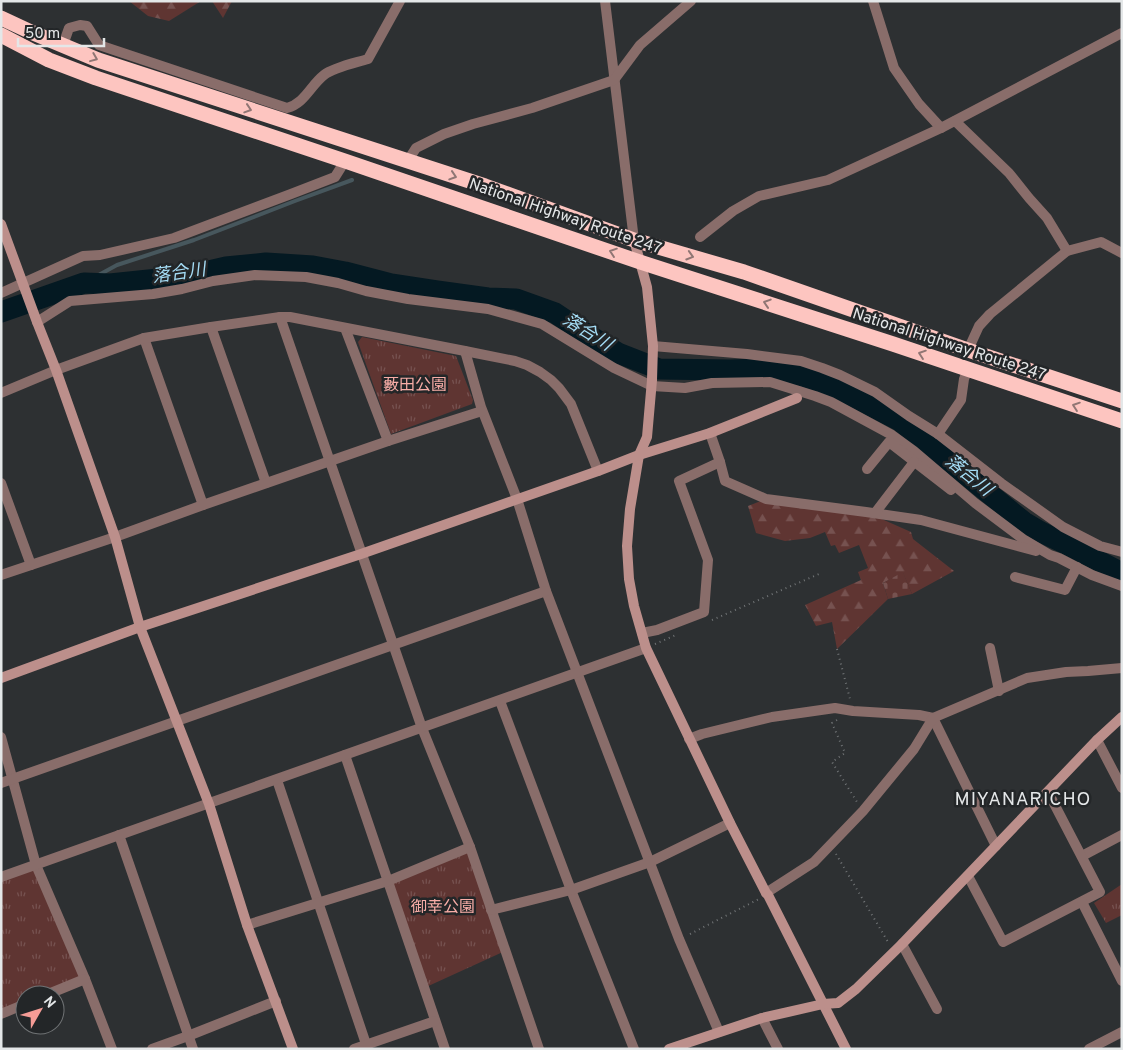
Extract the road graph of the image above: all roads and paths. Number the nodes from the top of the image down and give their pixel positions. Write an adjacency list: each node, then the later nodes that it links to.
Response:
1 (400, 1): 8 (street)
2 (604, 1): 9 (street)
3 (691, 1): 9 (street)
4 (873, 1): 11 (street)
5 (1, 18): 8 (highway, National Highway Route 247)
6 (1122, 33): 10 (street)
7 (1, 35): 12 (highway, National Highway Route 247)
8 (64, 45): 13 (highway, National Highway Route 247, one-way to 13)
9 (614, 80): 13 (street); 16 (street)
10 (955, 121): 11 (street); 17 (street)
11 (941, 128): 15 (street)
12 (345, 161): 19 (highway, National Highway Route 247, one-way to 12); 20 (street)
13 (407, 162): 16 (highway, National Highway Route 247, one-way to 16)
14 (1, 224): 20 (street)
15 (700, 237)
16 (634, 240): 19 (street); 28 (highway, National Highway Route 247, one-way to 28)
17 (1067, 251): 18 (street); 28 (street)
18 (1122, 253)
19 (640, 262): 27 (street); 30 (highway, National Highway Route 247, one-way to 19)
20 (23, 283): 21 (street); 23 (street)
21 (1, 293)
22 (280, 317): 24 (street); 25 (street); 42 (street)
23 (37, 322): 31 (street); 32 (street)
24 (211, 327): 26 (street); 48 (street)
25 (346, 328): 29 (street); 40 (street)
26 (144, 338): 31 (street); 50 (street)
27 (654, 346): 32 (street); 39 (street)
28 (968, 350): 35 (highway, National Highway Route 247)
29 (465, 351): 36 (street); 46 (street)
30 (968, 369): 37 (highway, National Highway Route 247, one-way to 30); 39 (street)
31 (56, 370): 33 (street); 53 (street)
32 (652, 383): 41 (street); 51 (street)
33 (1, 393)
34 (797, 398): 38 (street)
35 (1122, 401)
36 (482, 411): 40 (street); 49 (street)
37 (1122, 421)
38 (710, 433): 41 (street); 43 (street)
39 (938, 434): 54 (street)
40 (388, 441): 42 (street)
41 (639, 455): 46 (street); 66 (street)
42 (329, 461): 48 (street); 55 (street)
43 (720, 462): 52 (street); 66 (street)
44 (914, 462): 45 (street); 51 (street); 52 (street)
45 (867, 469)
46 (598, 471): 49 (street)
47 (1, 483): 57 (street)
48 (266, 483): 50 (street)
49 (517, 499): 55 (street); 63 (street)
50 (203, 505): 53 (street)
51 (984, 509): 56 (street)
52 (875, 513): 56 (street)
53 (115, 537): 57 (street); 65 (street)
54 (1122, 552)
55 (361, 554): 65 (street); 68 (street)
56 (1050, 555): 58 (street)
57 (31, 565): 60 (street)
58 (1076, 567): 61 (street); 62 (street)
59 (818, 574): 64 (path)
60 (1, 575)
61 (1015, 577)
62 (1122, 586)
63 (546, 591): 68 (street); 73 (street)
64 (710, 621)
65 (140, 627): 74 (street); 81 (street)
66 (642, 633): 69 (street)
67 (682, 633): 69 (path)
68 (393, 645): 81 (street); 82 (street)
69 (646, 648): 73 (street); 84 (street)
70 (990, 648): 75 (street)
71 (837, 649): 78 (path)
72 (1122, 668): 75 (street)
73 (577, 673): 76 (street); 101 (street)
74 (1, 678)
75 (998, 691): 80 (street)
76 (500, 701): 82 (street); 106 (street)
77 (834, 708): 78 (street); 84 (street); 93 (path)
78 (853, 711): 80 (street)
79 (1122, 717): 85 (street)
80 (933, 718): 93 (street); 98 (street)
81 (176, 721): 87 (street); 92 (street)
82 (422, 728): 86 (street); 99 (street)
83 (1, 737): 87 (street)
84 (689, 739): 94 (street)
85 (1097, 740): 90 (street); 91 (street)
86 (345, 755): 88 (street); 105 (street)
87 (13, 779): 89 (street); 102 (street)
88 (277, 780): 92 (street); 109 (street)
89 (1, 783)
90 (1122, 788)
91 (1048, 792): 98 (street); 100 (street)
92 (208, 804): 95 (street); 111 (street)
93 (863, 810): 97 (street)
94 (730, 823): 101 (street); 107 (street)
95 (119, 835): 102 (street); 127 (street)
96 (1122, 835): 100 (street)
97 (830, 845): 107 (street); 114 (path)
98 (996, 846): 103 (street)
99 (470, 847): 105 (street); 110 (street)
100 (1082, 856): 108 (street)
101 (650, 862): 106 (street); 112 (street)
102 (36, 865): 104 (street); 115 (street)
103 (968, 876): 108 (street); 113 (street)
104 (1, 877)
105 (388, 881): 109 (street); 124 (street)
106 (571, 890): 110 (street); 137 (street)
107 (767, 894): 112 (path); 119 (street)
108 (1082, 902): 116 (street)
109 (319, 903): 111 (street); 128 (street)
110 (490, 910): 136 (street)
111 (246, 925): 118 (street)
112 (679, 939): 125 (street)
113 (902, 944): 114 (street); 121 (street)
114 (893, 952): 119 (street)
115 (85, 979): 117 (street); 130 (street)
116 (1122, 981)
117 (65, 987)
118 (276, 1002): 127 (street); 133 (street)
119 (823, 1004): 123 (street); 140 (street)
120 (15, 1008): 122 (street)
121 (937, 1009)
122 (1, 1014)
123 (762, 1018): 125 (street); 139 (street)
124 (435, 1021): 128 (street); 135 (street)
125 (720, 1032): 129 (street)
126 (1122, 1032): 141 (street)
127 (188, 1036): 131 (street); 132 (street)
128 (366, 1044): 134 (street)
129 (690, 1046): 138 (street)
130 (112, 1049)
131 (152, 1049)
132 (193, 1049)
133 (293, 1049)
134 (354, 1049)
135 (444, 1049)
136 (538, 1049)
137 (634, 1049)
138 (669, 1049)
139 (778, 1049)
140 (846, 1049)
141 (1089, 1049)

